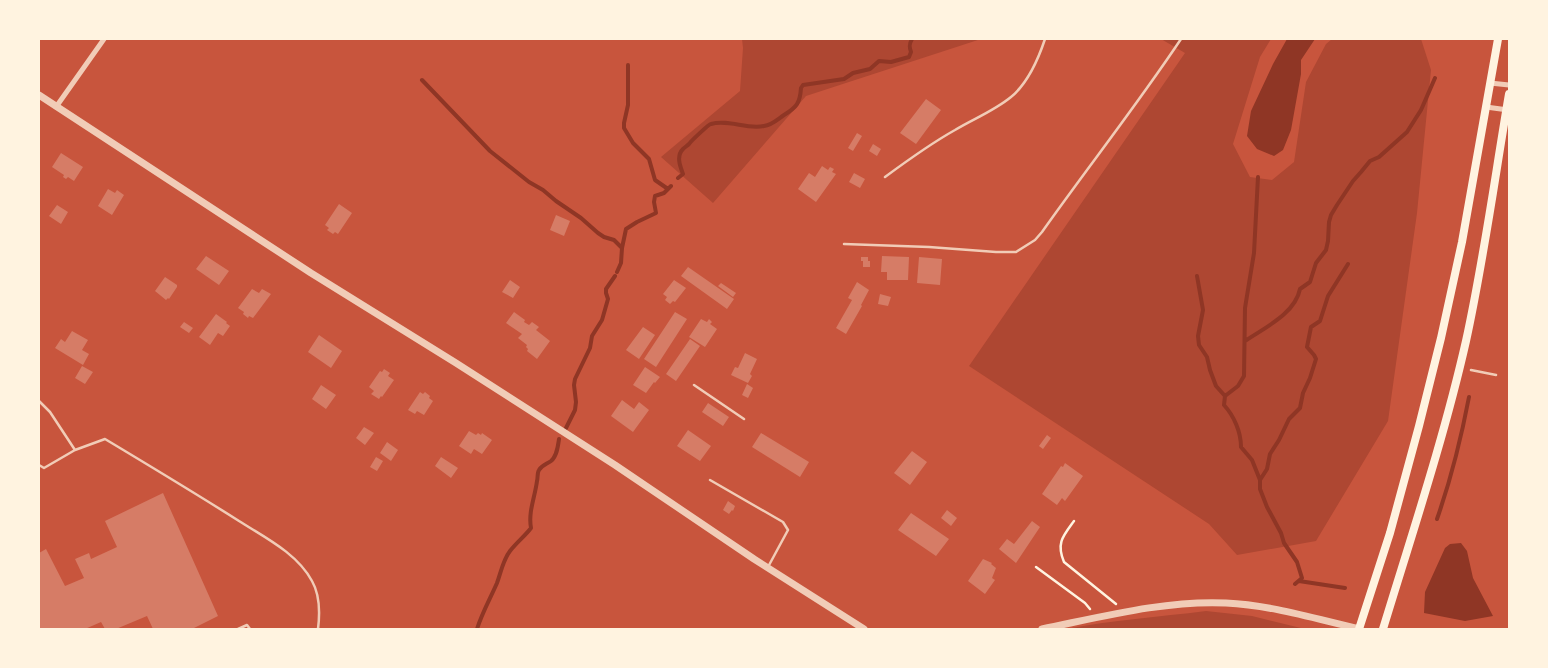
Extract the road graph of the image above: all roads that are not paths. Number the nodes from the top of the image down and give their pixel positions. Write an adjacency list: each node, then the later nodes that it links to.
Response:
1 (104, 39): 9 (street)
2 (1045, 39): 12 (lane)
3 (1181, 39): 13 (lane)
4 (1498, 39): 5 (main road)
5 (1490, 83): 6 (street); 10 (main road)
6 (1509, 86)
7 (1509, 94): 11 (main road)
8 (39, 96): 9 (street)
9 (56, 107): 22 (street)
10 (1486, 107): 11 (street); 28 (main road)
11 (1508, 110): 29 (main road)
12 (885, 177)
13 (844, 244)
14 (1470, 370): 15 (lane)
15 (1496, 375)
16 (694, 385): 18 (lane)
17 (39, 401): 19 (lane)
18 (744, 419)
19 (75, 450): 20 (lane); 25 (lane)
20 (39, 465)
21 (710, 480): 22 (lane)
22 (768, 567): 26 (street)
23 (238, 629): 24 (lane)
24 (250, 629)
25 (318, 629)
26 (864, 629)
27 (1042, 629): 28 (street)
28 (1359, 629)
29 (1383, 629)

